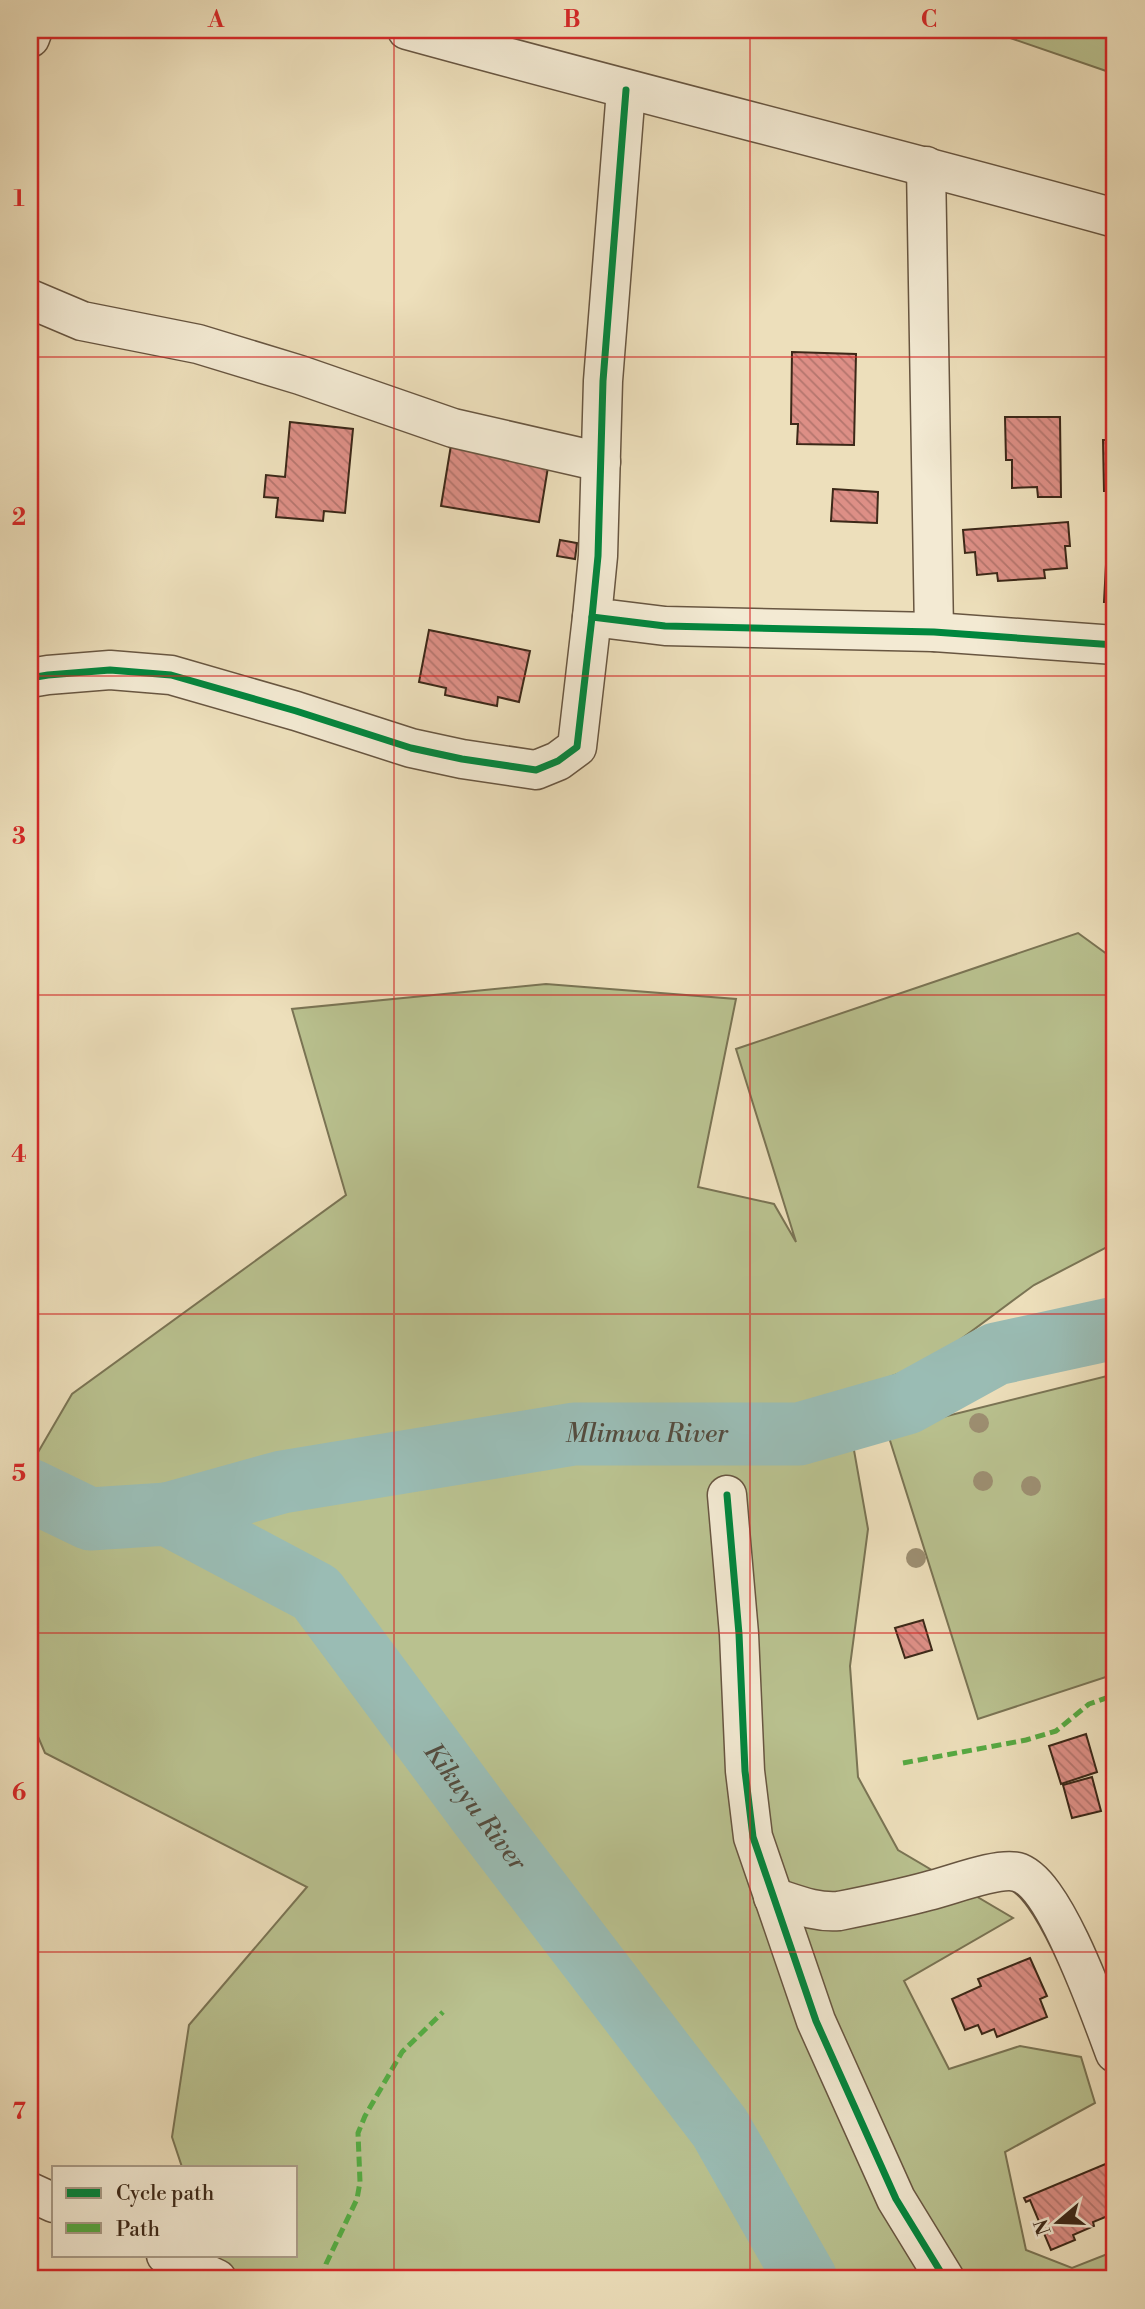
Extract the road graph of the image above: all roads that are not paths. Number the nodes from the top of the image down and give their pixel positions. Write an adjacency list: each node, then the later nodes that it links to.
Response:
1 (33, 30): 3 (street)
2 (407, 30): 4 (street)
3 (30, 38)
4 (626, 90): 5 (street); 8 (street)
5 (926, 166): 6 (street); 10 (street)
6 (1115, 218)
7 (30, 299): 8 (street)
8 (601, 462): 9 (street)
9 (592, 617): 10 (street); 12 (street)
10 (934, 632): 11 (street)
11 (1115, 645)
12 (30, 678)
13 (727, 1495): 14 (street)
14 (773, 1897): 15 (street); 20 (street)
15 (1115, 2053)
16 (30, 2192): 17 (street)
17 (52, 2202)
18 (168, 2256): 19 (street)
19 (217, 2279)
20 (945, 2279)

